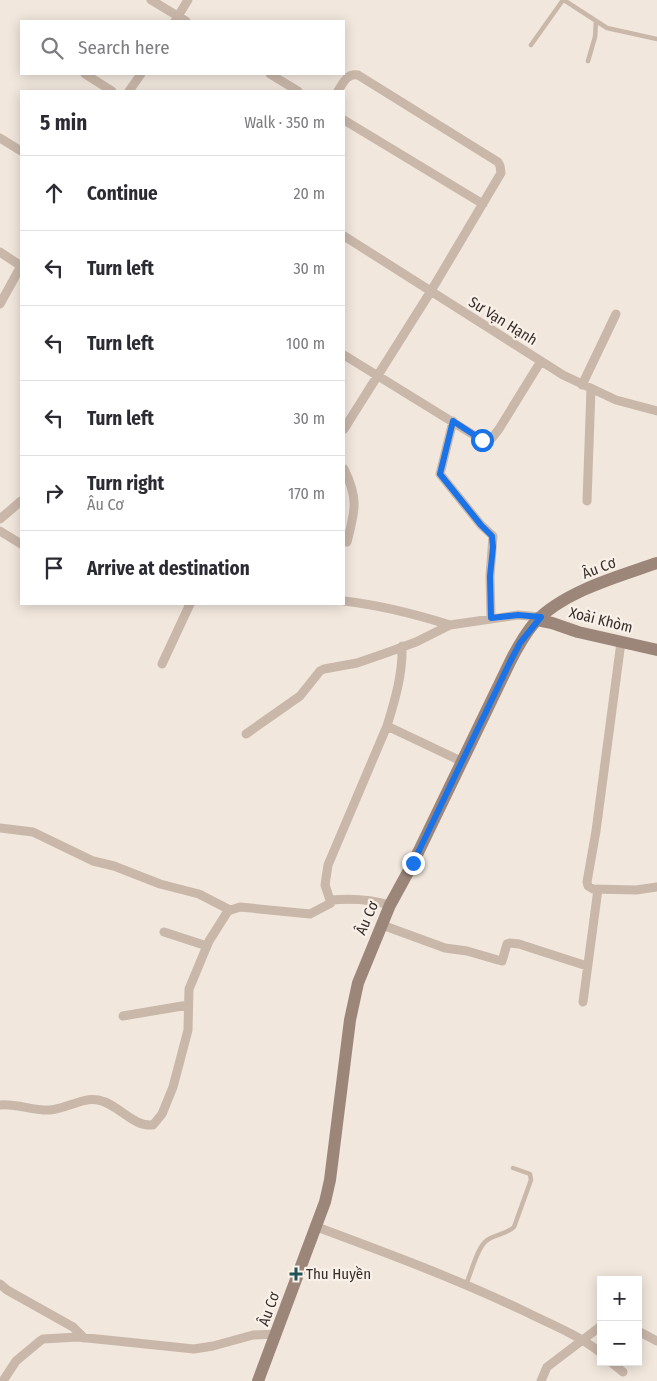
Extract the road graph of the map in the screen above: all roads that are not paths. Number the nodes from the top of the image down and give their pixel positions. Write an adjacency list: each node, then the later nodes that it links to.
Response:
1 (151, 0): 4 (street)
2 (188, 0): 4 (street)
3 (564, 0): 5 (lane); 7 (lane)
4 (179, 20)
5 (596, 21): 6 (lane); 8 (lane)
6 (657, 39)
7 (531, 45)
8 (588, 61)
9 (87, 75): 12 (street)
10 (140, 75): 13 (street)
11 (272, 75): 14 (street)
12 (110, 90)
13 (130, 90)
14 (296, 90)
15 (339, 90): 19 (street)
16 (345, 121): 19 (street)
17 (0, 138): 18 (street)
18 (20, 150)
19 (483, 204): 24 (street)
20 (345, 237): 24 (street, Sư Vạn Hạnh)
21 (0, 252): 22 (street)
22 (20, 265)
23 (20, 268): 25 (street)
24 (431, 291): 28 (street, Sư Vạn Hạnh); 29 (street)
25 (0, 304)
26 (616, 314): 30 (street)
27 (345, 356): 29 (street)
28 (541, 361): 30 (street, Sư Vạn Hạnh); 34 (street)
29 (377, 376): 33 (street); 34 (street)
30 (582, 385): 31 (street, Sư Vạn Hạnh)
31 (591, 389): 32 (street, Sư Vạn Hạnh); 36 (street)
32 (657, 412)
33 (348, 414)
34 (453, 421): 45 (street)
35 (345, 472): 40 (street)
36 (587, 501)
37 (20, 502): 38 (street)
38 (0, 519)
39 (0, 531): 41 (street)
40 (347, 542)
41 (20, 543)
42 (657, 563): 46 (main road, Âu Cơ)
43 (345, 602): 47 (street)
44 (190, 605): 51 (street)
45 (491, 618): 46 (street); 47 (street)
46 (539, 619): 48 (main road, Xoài Khòm); 54 (main road, Âu Cơ)
47 (450, 625): 49 (street)
48 (621, 642): 50 (main road, Xoài Khòm); 57 (street)
49 (402, 646): 52 (street); 53 (street)
50 (657, 650)
51 (162, 664)
52 (387, 726): 54 (street); 58 (street)
53 (246, 734)
54 (461, 761): 59 (main road, Âu Cơ)
55 (0, 828): 60 (street)
56 (657, 886): 57 (street)
57 (598, 889): 64 (street)
58 (331, 900): 59 (street); 60 (street)
59 (390, 906): 61 (main road, Âu Cơ)
60 (230, 910): 63 (street)
61 (382, 925): 64 (street); 70 (main road, Âu Cơ)
62 (164, 932): 63 (street)
63 (207, 946): 66 (street)
64 (587, 966): 65 (street)
65 (583, 1002)
66 (188, 1005): 67 (street); 68 (street)
67 (123, 1016)
68 (0, 1105)
69 (513, 1168): 72 (lane)
70 (317, 1226): 72 (street); 75 (main road, Âu Cơ)
71 (0, 1284): 76 (street)
72 (466, 1284): 77 (street)
73 (597, 1329): 77 (street)
74 (642, 1333): 78 (street)
75 (277, 1334): 76 (street); 83 (main road, Âu Cơ)
76 (84, 1338): 82 (street)
77 (583, 1340): 79 (street); 84 (street)
78 (657, 1341)
79 (597, 1350)
80 (616, 1366): 81 (street)
81 (623, 1372)
82 (3, 1381)
83 (258, 1381)
84 (541, 1381)

